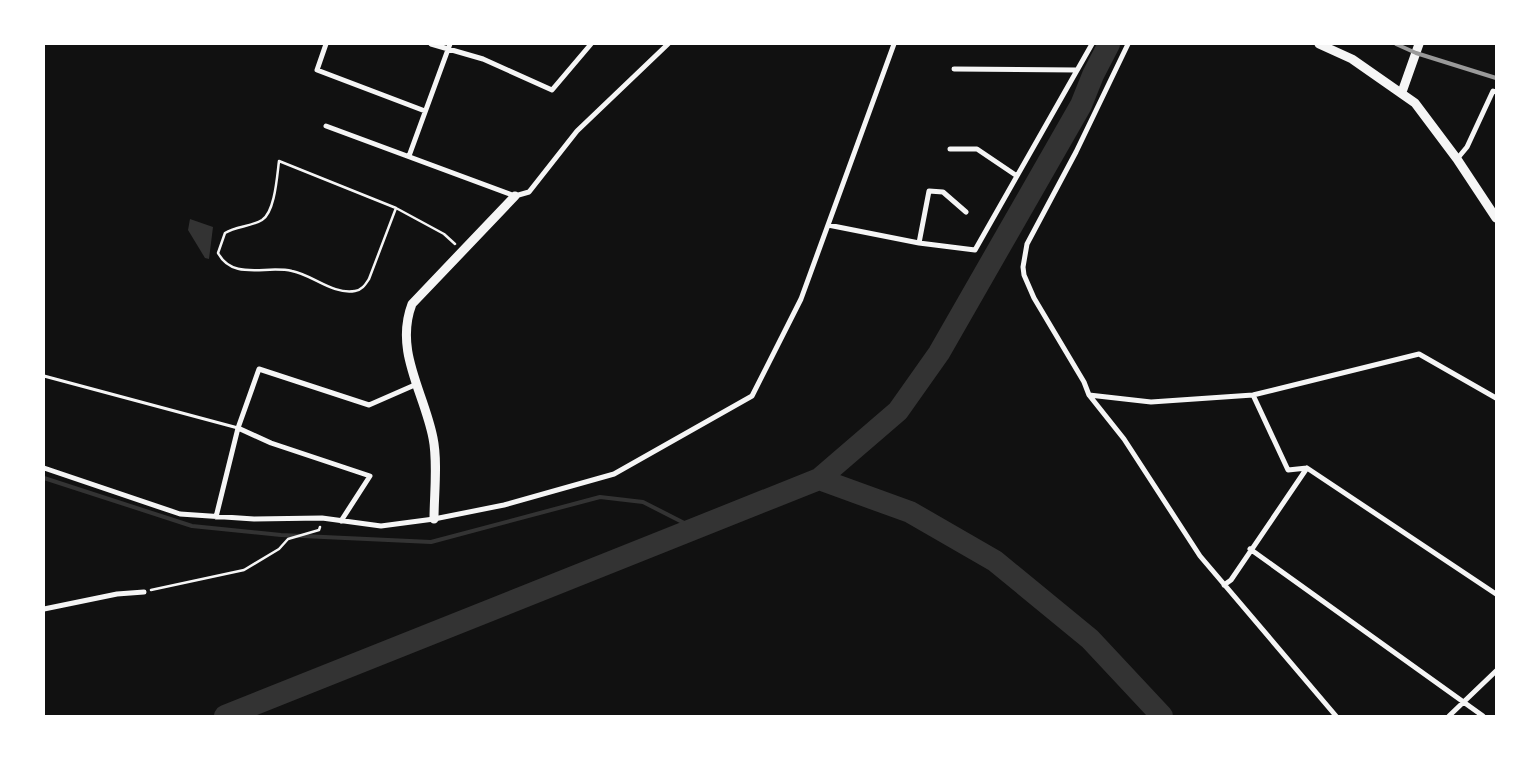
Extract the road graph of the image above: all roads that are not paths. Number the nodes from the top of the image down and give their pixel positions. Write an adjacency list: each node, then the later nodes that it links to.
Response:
1 (326, 44): 16 (street)
2 (431, 44): 11 (street)
3 (450, 44): 11 (street)
4 (591, 44): 11 (street)
5 (668, 44): 22 (street)
6 (894, 44): 25 (street)
7 (1092, 44): 13 (street)
8 (1128, 44): 29 (street)
9 (1319, 44): 14 (street)
10 (1419, 44): 14 (street)
11 (447, 50): 16 (street)
12 (954, 69): 13 (street)
13 (1077, 70): 21 (street)
14 (1402, 92): 20 (street)
15 (1496, 92): 20 (street)
16 (425, 111): 19 (street)
17 (326, 126): 19 (street)
18 (950, 149): 21 (street)
19 (409, 156): 22 (street)
20 (1457, 159): 24 (street)
21 (1017, 176): 26 (street)
22 (515, 196): 28 (street)
23 (966, 212): 26 (street)
24 (1496, 218)
25 (828, 225): 26 (street); 36 (street)
26 (919, 243)
27 (44, 376): 32 (lane)
28 (417, 384): 32 (street); 36 (street)
29 (1088, 395): 30 (street); 39 (street)
30 (1252, 395): 31 (street); 34 (street)
31 (1496, 398)
32 (238, 428): 35 (street); 37 (street)
33 (44, 468): 35 (street)
34 (1307, 468): 38 (street); 41 (street)
35 (216, 516): 37 (street)
36 (434, 519): 37 (street)
37 (341, 521)
38 (1250, 549): 39 (street); 44 (street)
39 (1224, 585): 45 (street)
40 (144, 592): 42 (street)
41 (1496, 594)
42 (44, 609)
43 (1496, 671): 44 (street)
44 (1464, 704): 46 (street); 47 (street)
45 (1336, 716)
46 (1448, 716)
47 (1482, 716)

